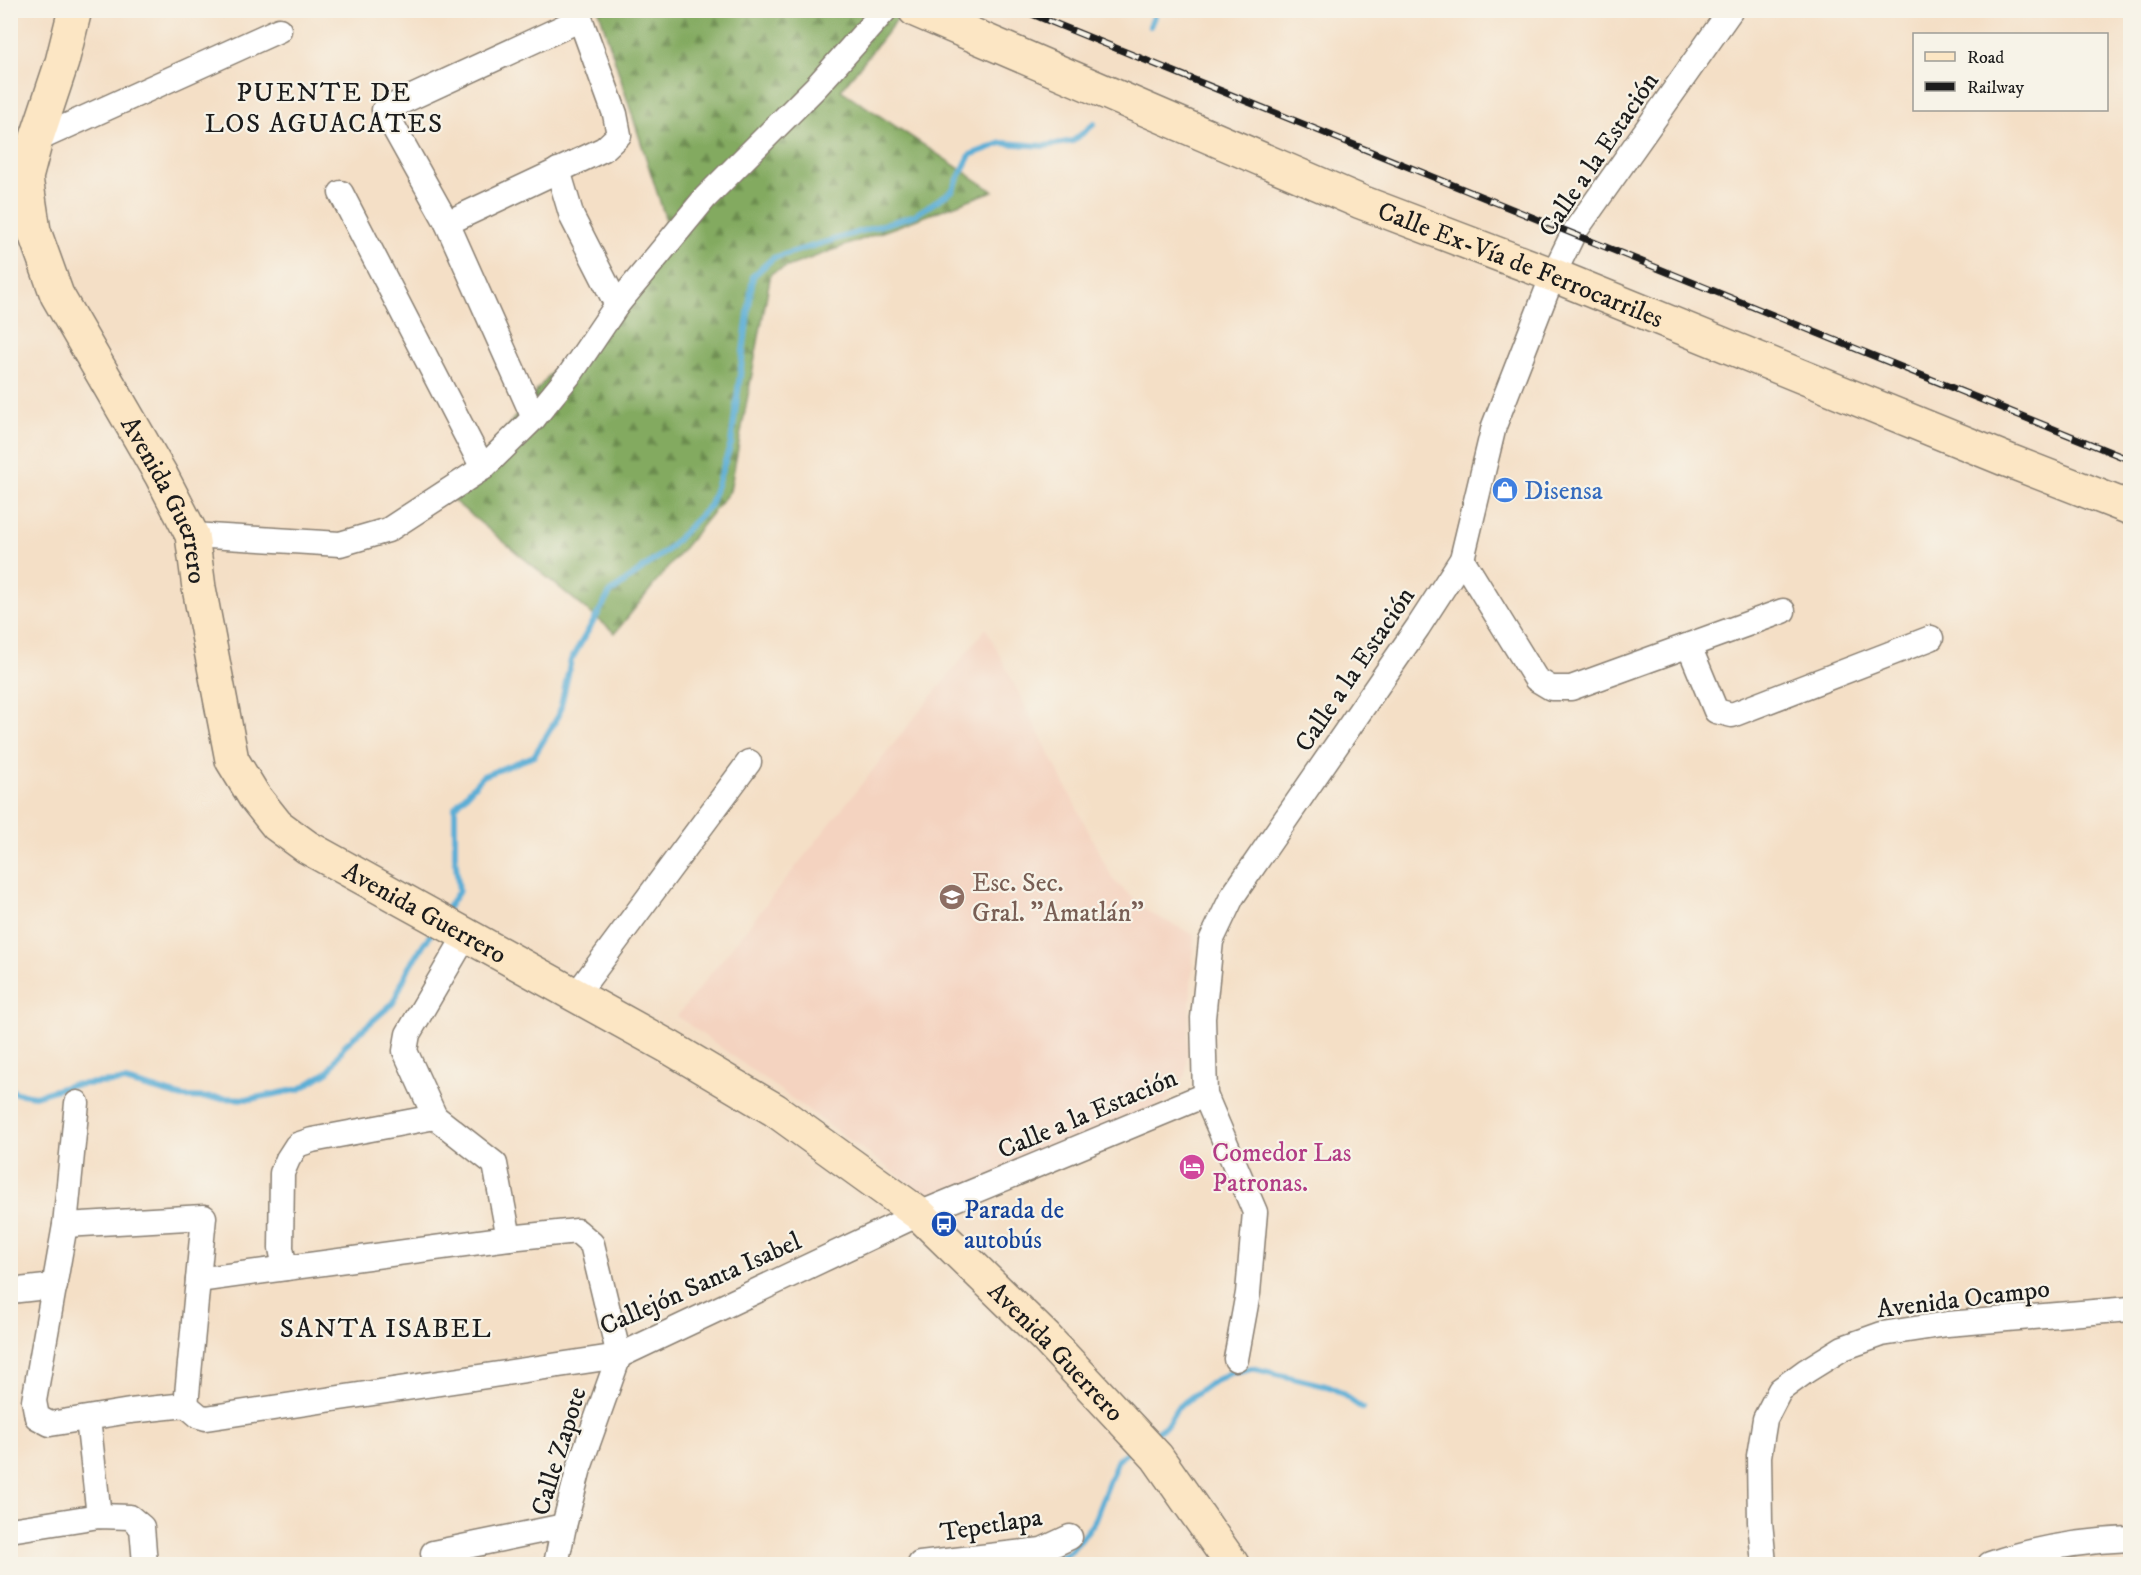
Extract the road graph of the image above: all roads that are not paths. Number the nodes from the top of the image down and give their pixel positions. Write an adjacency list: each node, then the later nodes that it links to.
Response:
1 (75, 10): 7 (main road, Avenida Guerrero)
2 (885, 10): 13 (street)
3 (915, 10): 12 (main road, Calle Ex-Vía de Ferrocarriles)
4 (1731, 10): 12 (street, Calle a la Estación)
5 (578, 15): 8 (street); 11 (street)
6 (279, 30): 7 (street)
7 (36, 140): 9 (main road, Avenida Guerrero)
8 (558, 170): 11 (street); 13 (street)
9 (18, 178): 17 (main road, Avenida Guerrero)
10 (341, 193): 15 (street)
11 (447, 223): 14 (street)
12 (1553, 275): 16 (main road, Calle Ex-Vía de Ferrocarriles); 18 (street, Calle a la Estación)
13 (617, 305): 14 (street)
14 (534, 418): 15 (street)
15 (483, 468): 17 (street)
16 (2130, 508)
17 (192, 535): 23 (main road, Avenida Guerrero)
18 (1462, 559): 21 (street); 25 (street, Calle a la Estación)
19 (1784, 611): 21 (street)
20 (1931, 638): 21 (street)
21 (1689, 646)
22 (749, 762): 24 (street)
23 (460, 931): 24 (main road, Avenida Guerrero); 27 (street)
24 (576, 995): 28 (main road, Avenida Guerrero)
25 (1205, 1095): 28 (street, Calle a la Estación); 37 (street)
26 (77, 1103): 29 (street)
27 (435, 1117): 30 (street); 31 (street)
28 (919, 1214): 36 (street, Callejón Santa Isabel); 49 (main road, Avenida Guerrero)
29 (65, 1225): 32 (street); 33 (street)
30 (509, 1238): 31 (street); 36 (street)
31 (285, 1268): 32 (street)
32 (198, 1280): 38 (street)
33 (55, 1286): 34 (street); 39 (street)
34 (10, 1291)
35 (2130, 1309): 50 (street, Avenida Ocampo)
36 (619, 1356): 38 (street, Callejón Santa Isabel); 41 (street, Calle Zapote)
37 (1236, 1359)
38 (186, 1405): 39 (street)
39 (88, 1419): 40 (street)
40 (99, 1516): 42 (street); 46 (street)
41 (564, 1526): 45 (street); 47 (street, Calle Zapote)
42 (10, 1530)
43 (1070, 1537): 48 (street, Tepetlapa)
44 (2130, 1539): 51 (street)
45 (433, 1553)
46 (145, 1564)
47 (556, 1564)
48 (920, 1564)
49 (1232, 1564)
50 (1764, 1564)
51 (1990, 1564)

